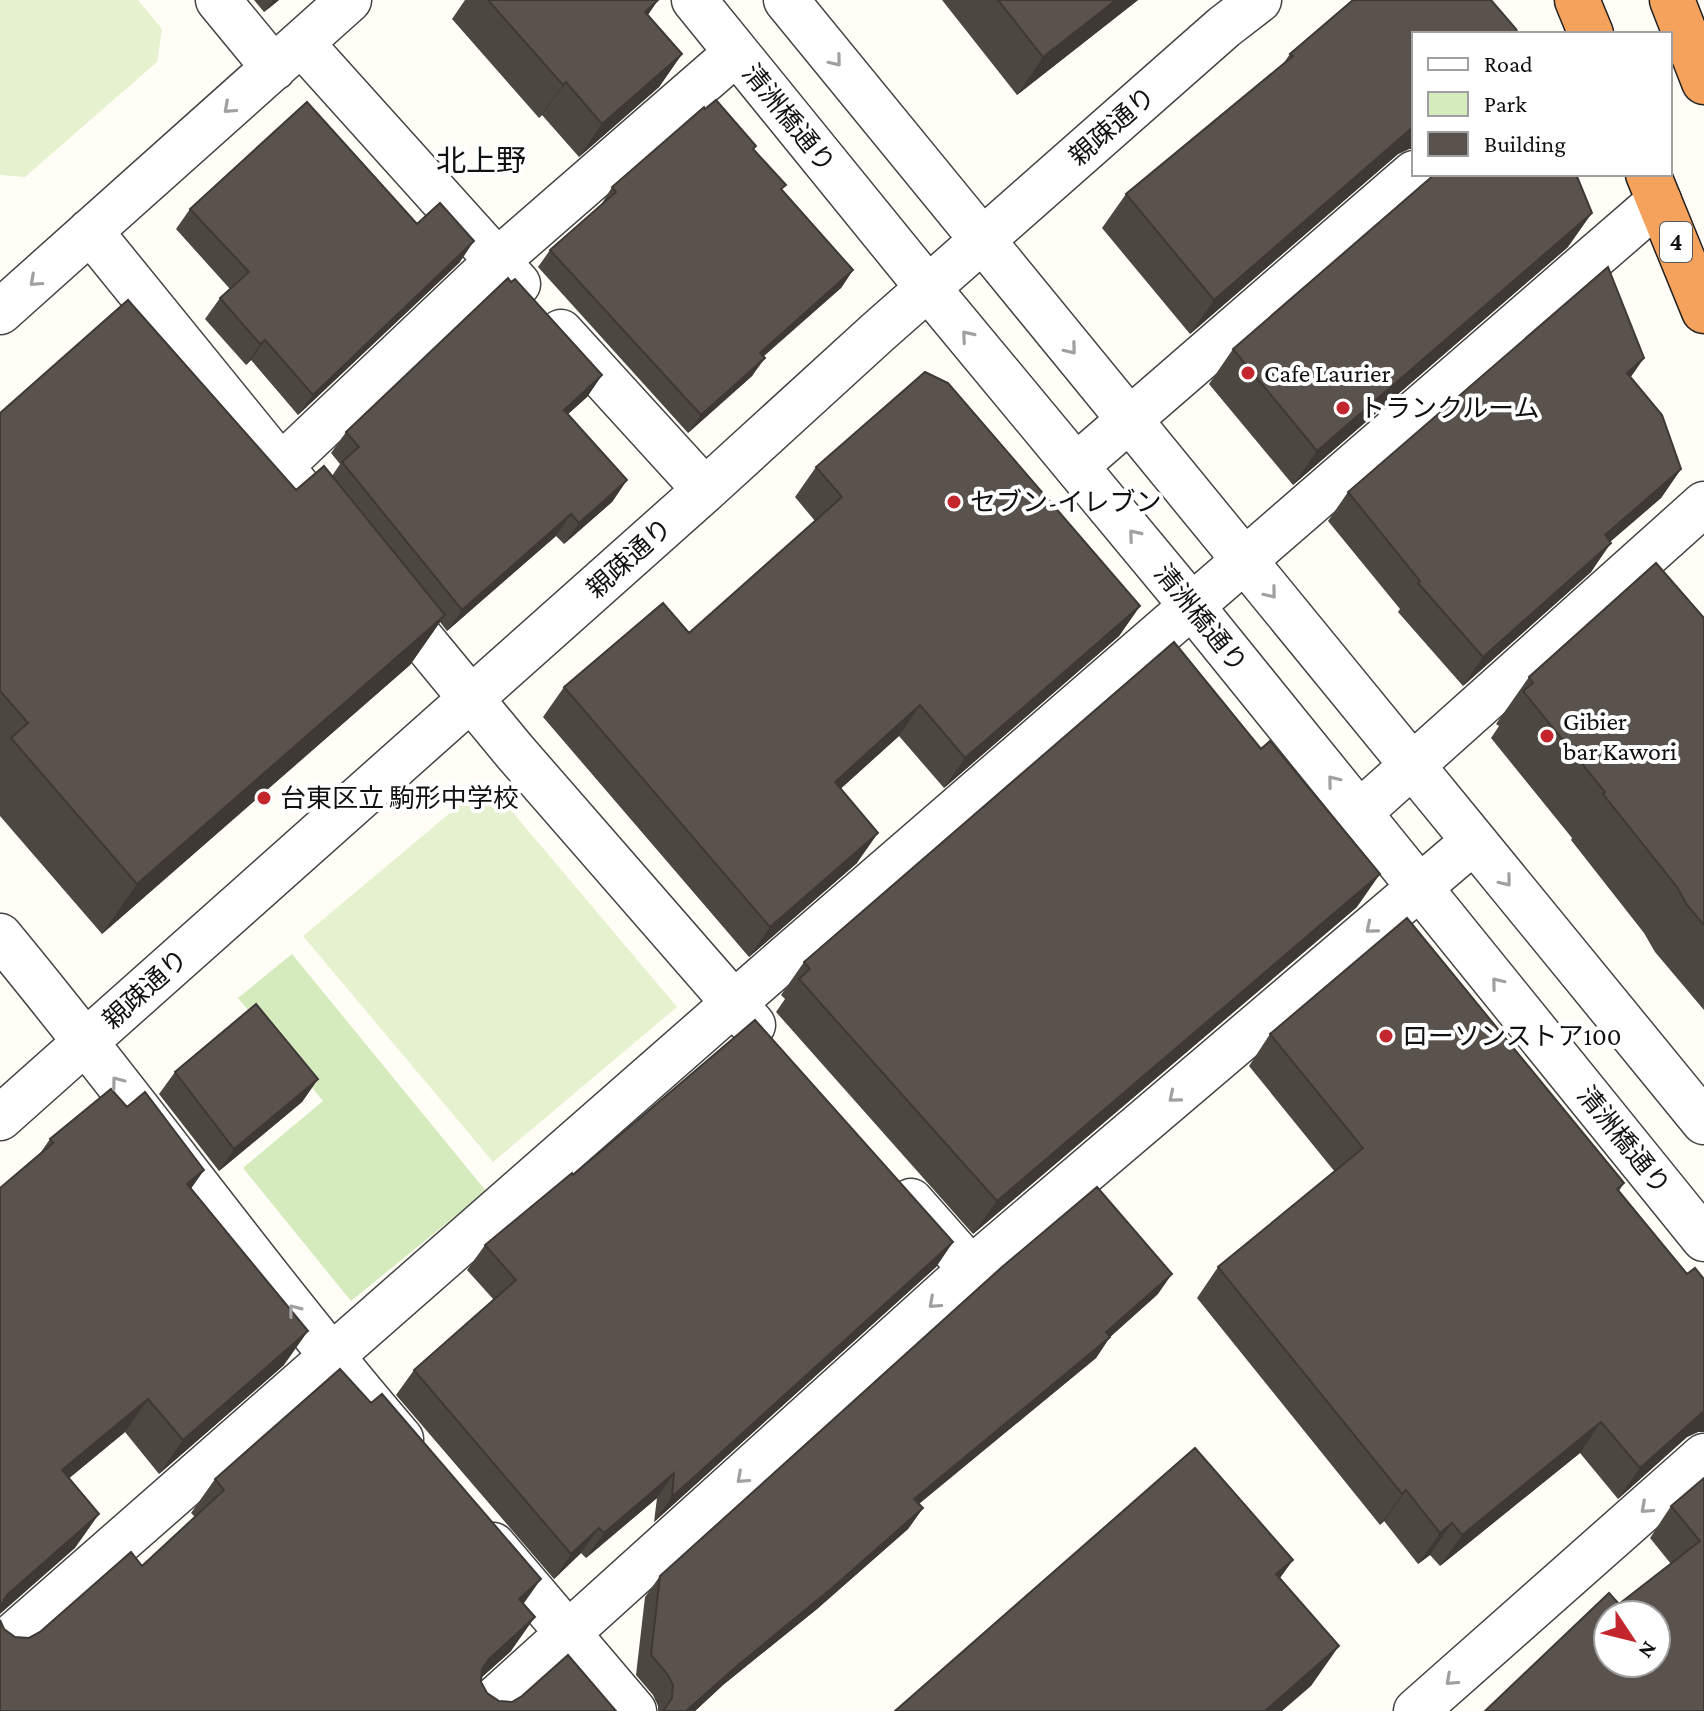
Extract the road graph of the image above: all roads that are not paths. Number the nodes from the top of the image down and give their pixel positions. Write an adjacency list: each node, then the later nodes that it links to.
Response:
1 (218, 0): 9 (street)
2 (349, 0): 9 (street)
3 (694, 0): 8 (street, 清洲橋通り)
4 (786, 0): 14 (street, one-way to 14)
5 (1259, 0): 7 (street, 親疎通り)
6 (1672, 0): 10 (highway)
7 (1217, 13): 14 (street, 親疎通り)
8 (736, 53): 15 (street); 16 (street, 清洲橋通り)
9 (287, 56): 13 (street, one-way to 13); 15 (street)
10 (1704, 82)
11 (1412, 175): 19 (street)
12 (1654, 188): 17 (highway, 4); 24 (street)
13 (90, 231): 18 (street, one-way to 18); 20 (street)
14 (981, 241): 16 (street, 親疎通り); 19 (street, one-way to 19)
15 (497, 261): 20 (street); 22 (street)
16 (928, 288): 21 (street, 清洲橋通り, one-way to 16); 22 (street, 親疎通り)
17 (1704, 311)
18 (0, 312)
19 (1129, 420): 21 (street); 24 (street)
20 (281, 466): 26 (street)
21 (1076, 466): 25 (street, 清洲橋通り, one-way to 21)
22 (705, 490): 26 (street, 親疎通り)
23 (1704, 504): 27 (street)
24 (1243, 560): 25 (street); 27 (street, one-way to 27)
25 (1191, 605): 28 (street, 清洲橋通り, one-way to 25); 32 (street)
26 (470, 699): 32 (street); 33 (street, 親疎通り)
27 (1412, 765): 28 (street); 29 (street)
28 (1359, 813): 30 (street, 清洲橋通り)
29 (1474, 841): 30 (street); 36 (street, one-way to 36)
30 (1420, 887): 38 (street, 清洲橋通り, one-way to 30); 39 (street, one-way to 39)
31 (0, 936): 33 (street)
32 (734, 1003): 34 (street); 40 (street)
33 (87, 1041): 35 (street, 親疎通り); 40 (street, one-way to 33)
34 (775, 1049)
35 (0, 1118)
36 (1704, 1122)
37 (888, 1176): 39 (street)
38 (1704, 1239)
39 (971, 1269): 44 (street, one-way to 44)
40 (330, 1356): 42 (street); 45 (street)
41 (1704, 1456): 48 (street, one-way to 48)
42 (424, 1465)
43 (465, 1513): 44 (street)
44 (570, 1634): 46 (street); 47 (street)
45 (0, 1647)
46 (482, 1711)
47 (634, 1711)
48 (1416, 1711)

